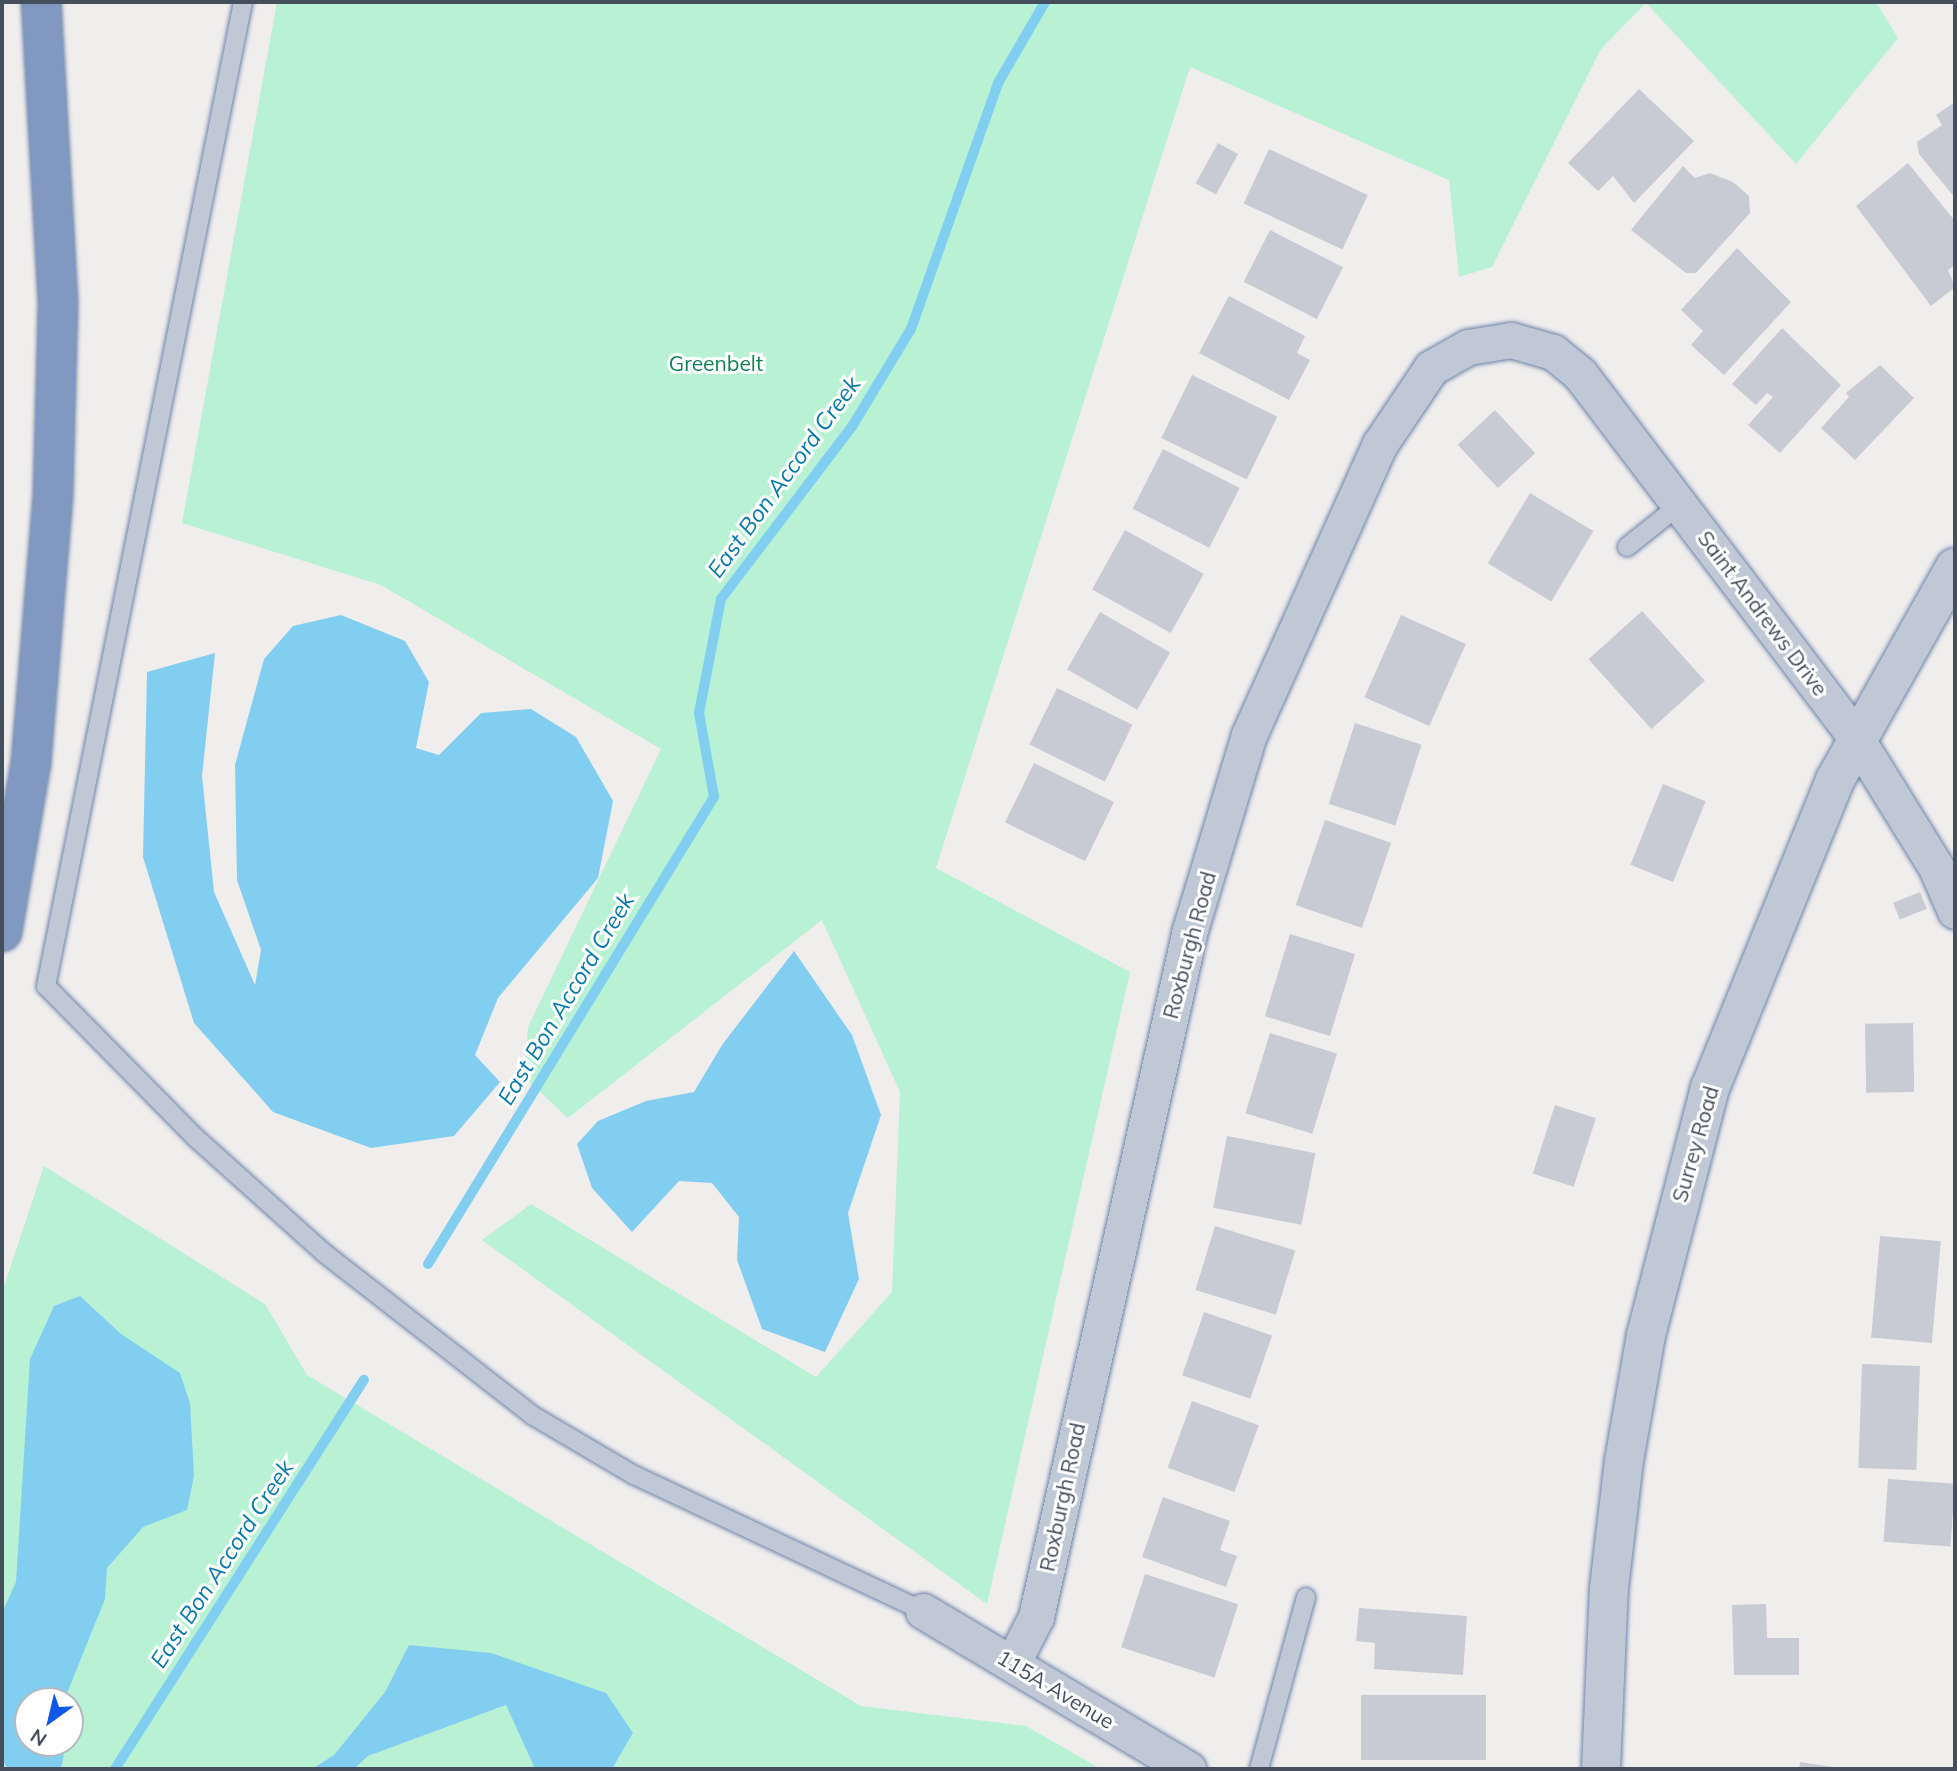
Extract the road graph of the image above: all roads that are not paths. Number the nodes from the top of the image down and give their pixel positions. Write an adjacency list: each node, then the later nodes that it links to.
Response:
1 (41, 2): 9 (highway)
2 (243, 2): 11 (lane)
3 (1535, 345): 4 (street, Saint Andrews Drive); 12 (street, Roxburgh Road)
4 (1682, 503): 5 (lane); 7 (street, Saint Andrews Drive)
5 (1627, 547)
6 (1955, 567): 7 (street, Surrey Road)
7 (1856, 738): 8 (street, Saint Andrews Drive); 15 (street, Surrey Road)
8 (1955, 911)
9 (2, 932)
10 (1306, 1597): 14 (lane)
11 (923, 1611): 12 (street, 115A Avenue)
12 (1013, 1662): 13 (street, 115A Avenue)
13 (1188, 1769)
14 (1259, 1769)
15 (1601, 1769)

